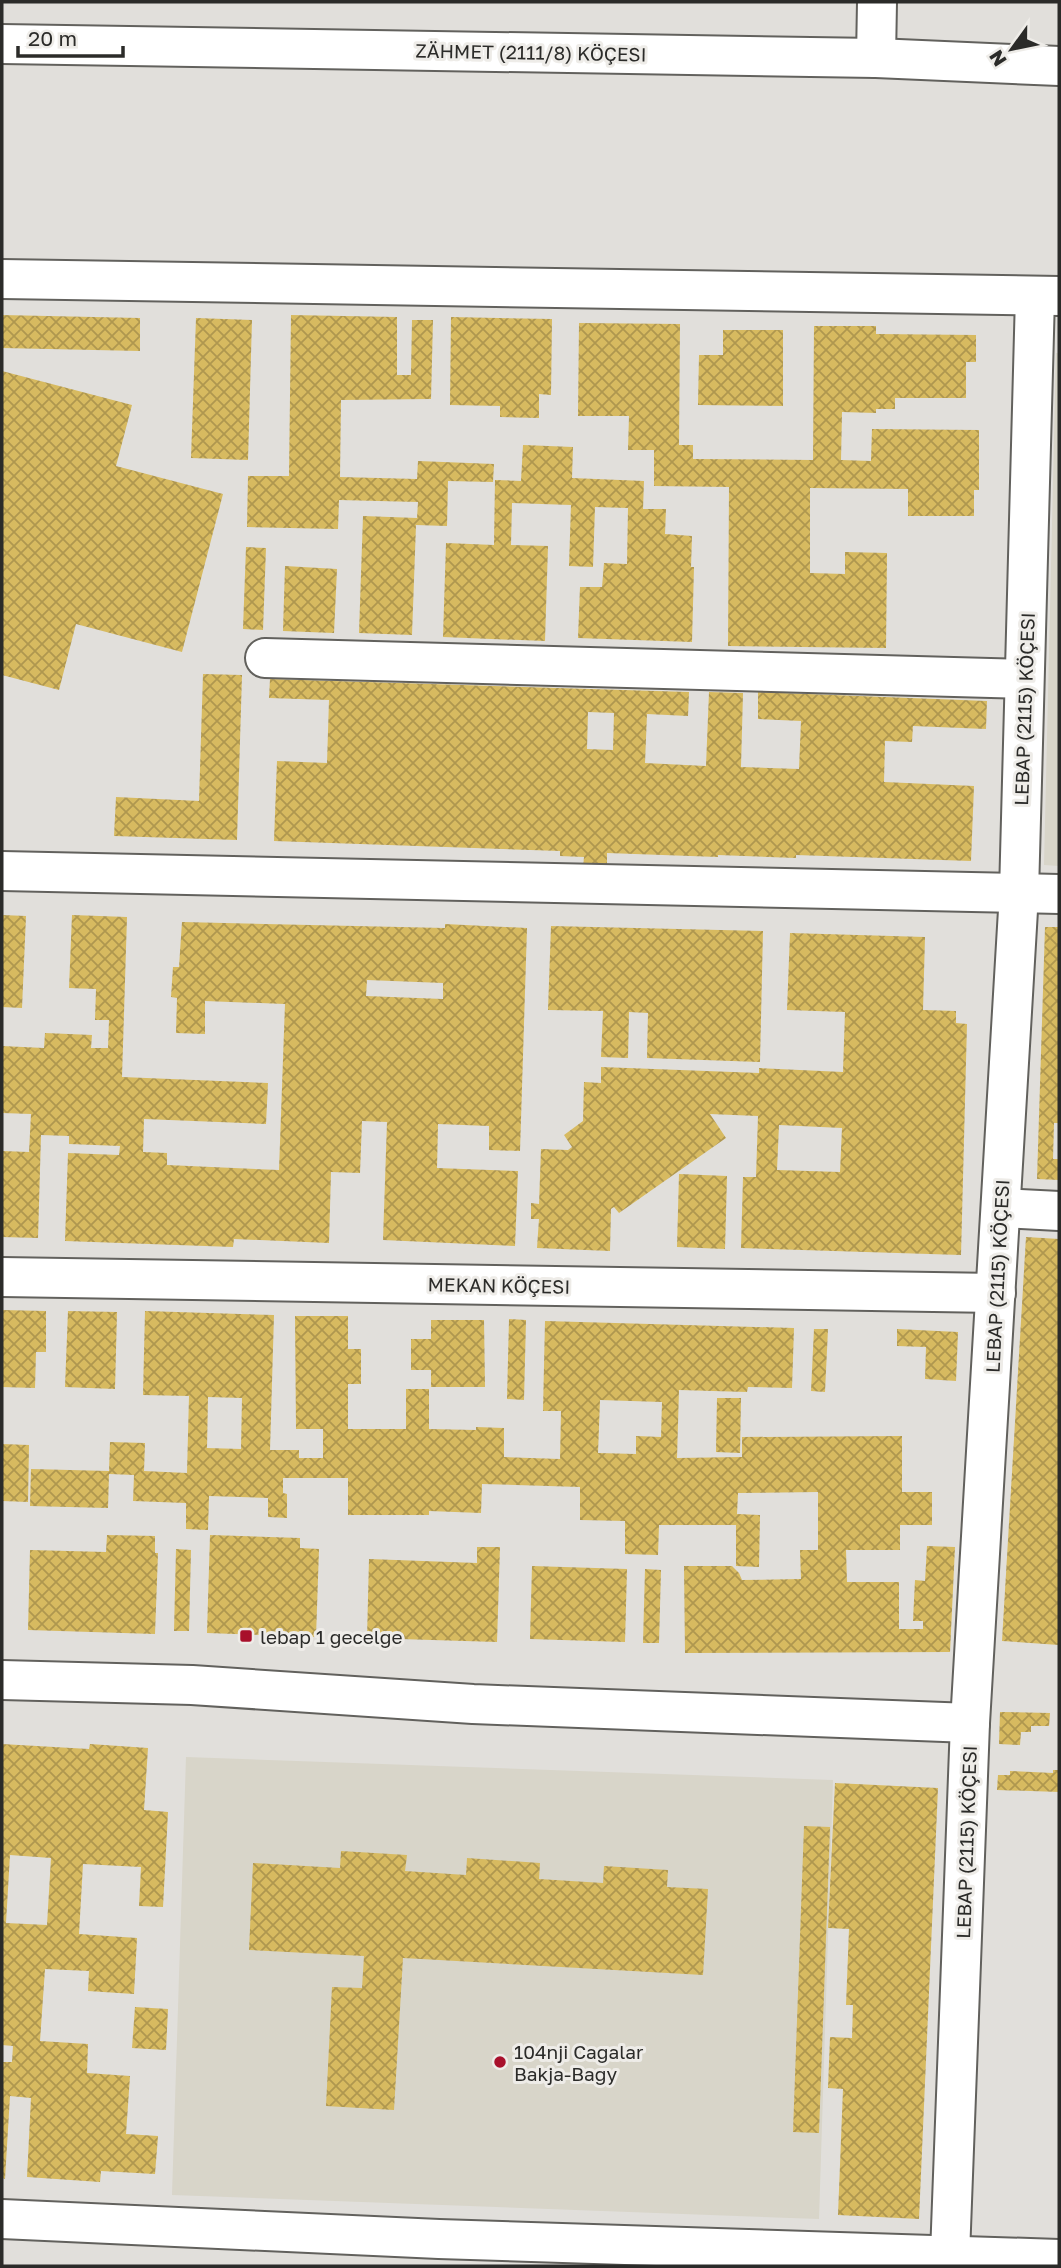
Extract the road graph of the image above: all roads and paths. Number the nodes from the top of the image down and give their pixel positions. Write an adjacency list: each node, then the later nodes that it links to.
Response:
1 (877, 2): 3 (street)
2 (2, 44): 3 (street, ZÄHMET (2111/8) KÖÇESI)
3 (876, 58): 4 (street, ZÄHMET (2111/8) KÖÇESI)
4 (1059, 66)
5 (2, 279): 6 (street)
6 (1047, 296): 8 (street, LEBAP (2115) KÖÇESI)
7 (265, 658): 8 (street)
8 (1024, 679): 10 (street, LEBAP (2115) KÖÇESI)
9 (2, 871): 10 (street)
10 (1019, 893): 11 (street); 12 (street, LEBAP (2115) KÖÇESI)
11 (1059, 894)
12 (1001, 1208): 13 (street); 15 (street, LEBAP (2115) KÖÇESI)
13 (1059, 1211)
14 (2, 1277): 15 (street, MEKAN KÖÇESI)
15 (996, 1293): 17 (street, LEBAP (2115) KÖÇESI)
16 (2, 1680): 17 (street)
17 (970, 1723): 19 (street, LEBAP (2115) KÖÇESI)
18 (2, 2219): 21 (street)
19 (950, 2255): 20 (street); 21 (street)
20 (1059, 2259)
21 (879, 2261)

